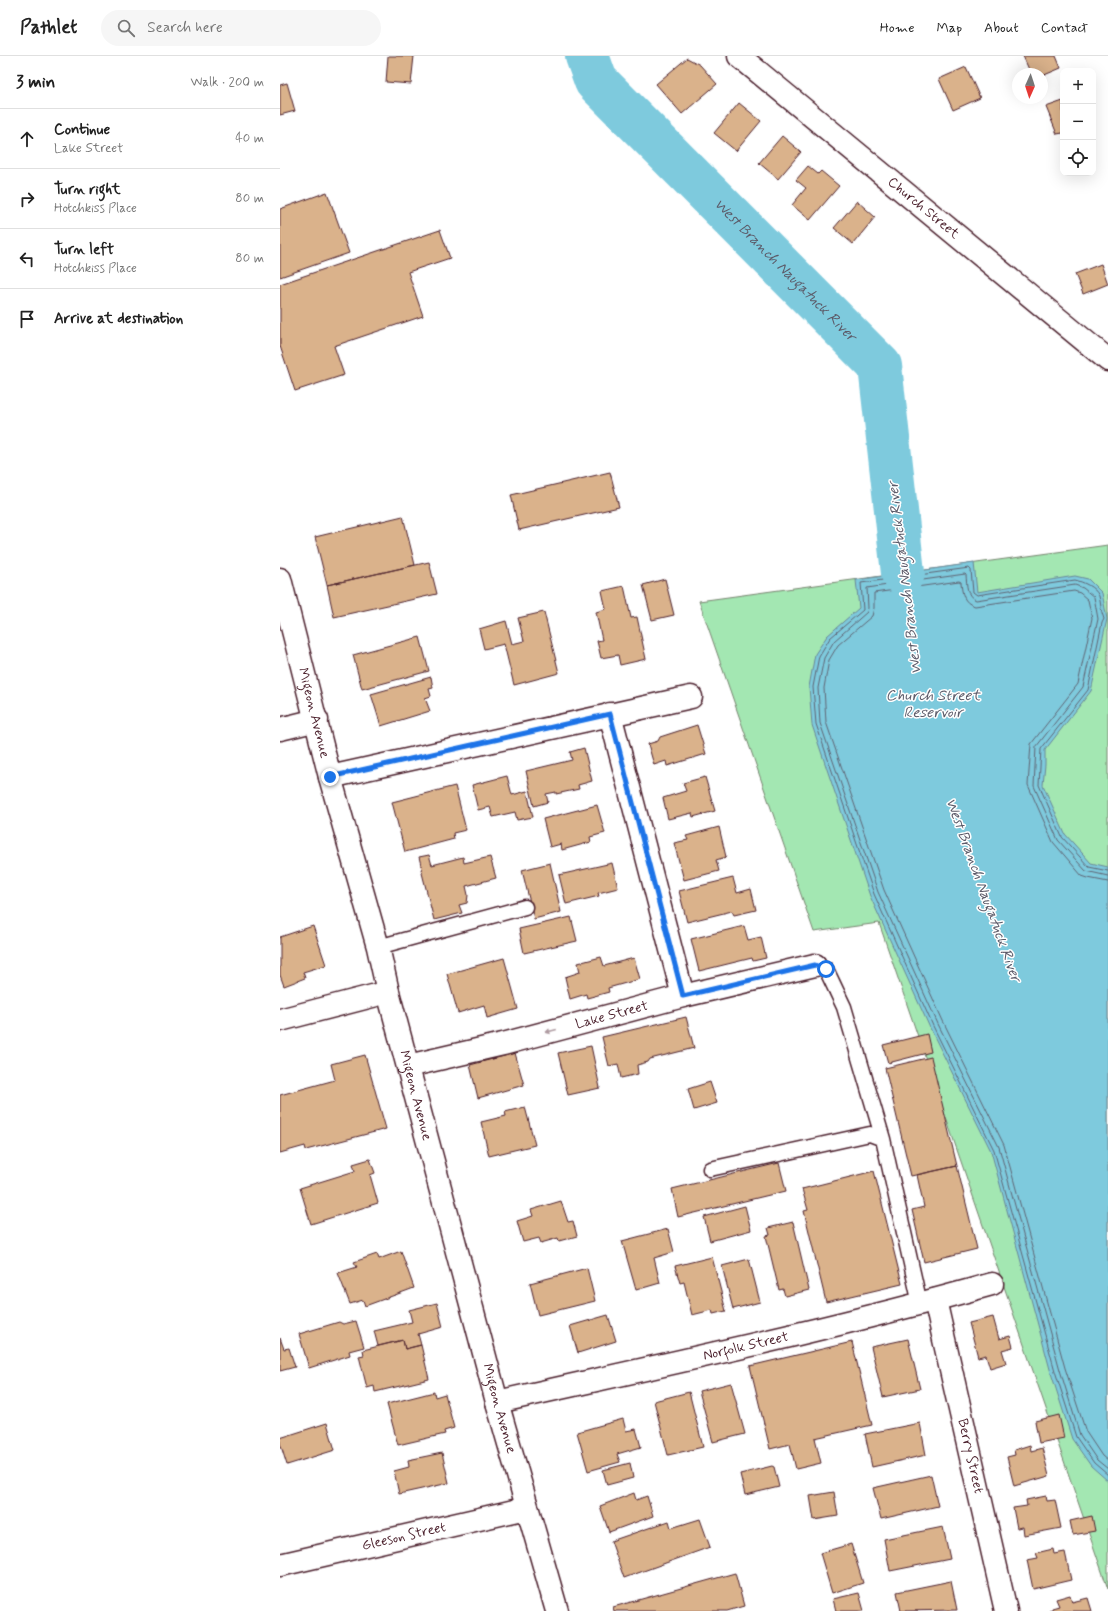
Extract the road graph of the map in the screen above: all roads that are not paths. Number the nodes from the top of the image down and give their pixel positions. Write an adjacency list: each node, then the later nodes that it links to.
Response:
1 (739, 56): 2 (street, Church Street)
2 (1108, 360)
3 (280, 579): 6 (street, Migeon Avenue)
4 (692, 698): 5 (street)
5 (610, 714): 8 (street); 13 (street)
6 (317, 720): 7 (street); 8 (street, Migeon Avenue)
7 (280, 729)
8 (330, 777): 10 (street, Migeon Avenue)
9 (525, 907): 10 (lane)
10 (378, 947): 12 (street, Migeon Avenue)
11 (815, 965): 13 (street, Lake Street); 16 (lane)
12 (388, 992): 14 (street); 15 (street, Migeon Avenue)
13 (683, 996): 15 (street, Lake Street, one-way to 15)
14 (280, 1020)
15 (408, 1066): 20 (street, Migeon Avenue)
16 (883, 1139): 17 (lane); 19 (lane)
17 (710, 1169)
18 (992, 1284): 19 (street, Norfolk Street)
19 (928, 1302): 20 (street, Norfolk Street); 24 (street, Berry Street)
20 (497, 1402): 21 (street, Migeon Avenue)
21 (527, 1508): 22 (street, Gleeson Street); 23 (street, Migeon Avenue)
22 (280, 1565)
23 (557, 1611)
24 (1006, 1611)

